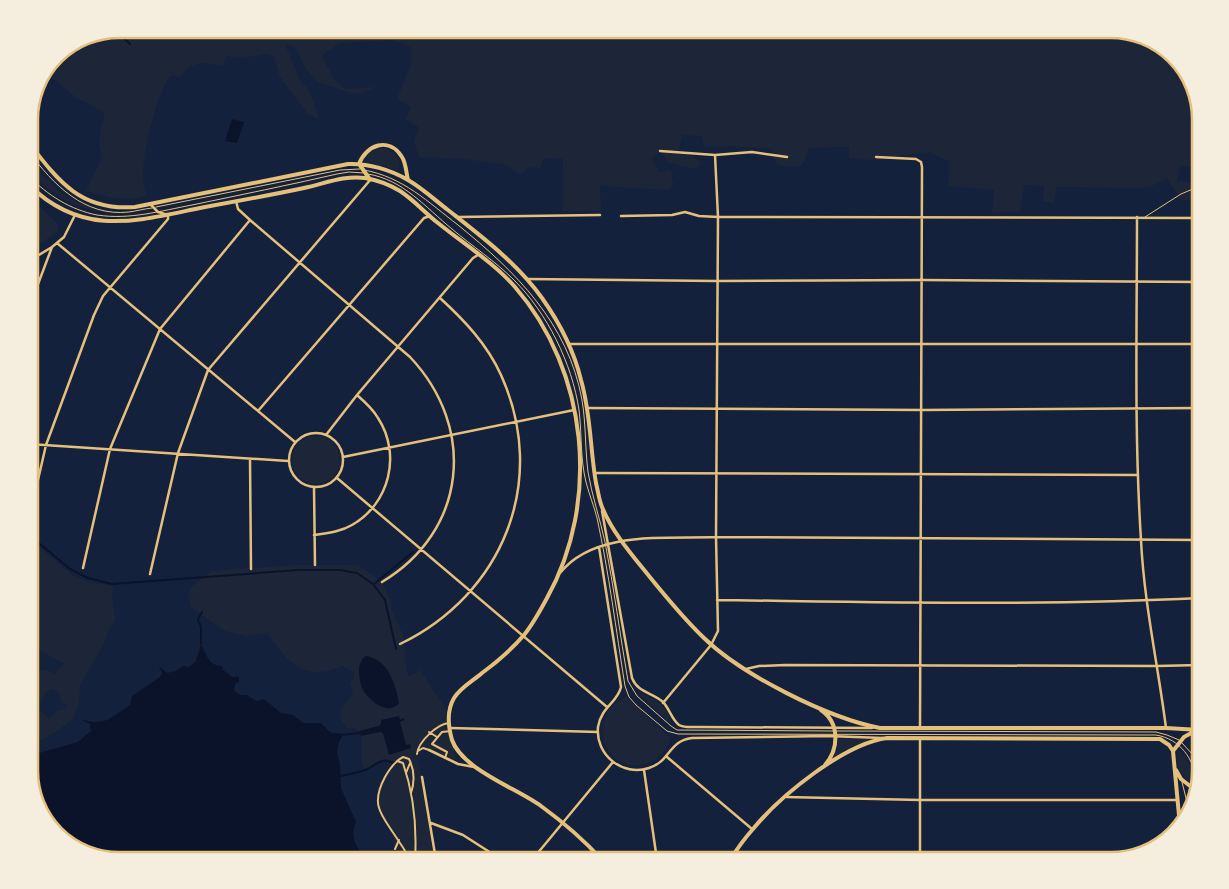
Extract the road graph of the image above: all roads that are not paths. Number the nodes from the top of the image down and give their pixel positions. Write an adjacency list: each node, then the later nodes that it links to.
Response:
1 (660, 151): 3 (street)
2 (38, 155): 15 (main road)
3 (715, 155): 4 (street); 23 (street)
4 (787, 156)
5 (876, 156): 24 (street)
6 (38, 164): 15 (lane)
7 (359, 164): 8 (main road); 10 (main road); 10 (main road); 15 (main road)
8 (364, 171): 9 (main road); 15 (lane); 16 (lane); 86 (lane); 86 (lane)
9 (371, 179): 14 (main road); 20 (main road); 33 (street)
10 (408, 180): 22 (main road)
11 (38, 185): 16 (lane)
12 (1192, 189): 26 (lane)
13 (38, 192): 17 (main road)
14 (236, 201): 18 (main road); 28 (street)
15 (151, 206): 16 (street)
16 (158, 212): 18 (street)
17 (75, 215): 18 (main road); 29 (street)
18 (168, 215): 40 (street)
19 (600, 215): 22 (street)
20 (430, 216): 31 (main road); 42 (street)
21 (621, 216): 23 (street)
22 (457, 217): 34 (main road)
23 (718, 217): 24 (street); 36 (street)
24 (922, 217): 25 (street); 35 (street)
25 (1137, 217): 26 (street); 37 (street)
26 (1145, 217): 27 (street)
27 (1192, 218)
28 (250, 220): 33 (street); 43 (street)
29 (57, 243): 30 (street); 40 (street)
30 (52, 247): 32 (street); 39 (street)
31 (478, 255): 41 (street); 55 (main road)
32 (38, 256)
33 (300, 263): 42 (street); 50 (street)
34 (527, 279): 36 (street); 44 (main road)
35 (923, 280): 36 (street); 37 (street); 47 (street)
36 (717, 282): 45 (street)
37 (1137, 282): 38 (street); 49 (street)
38 (1192, 282)
39 (38, 284)
40 (110, 287): 43 (street); 64 (street)
41 (440, 298): 48 (street); 59 (street)
42 (349, 304): 48 (street); 58 (street)
43 (160, 329): 50 (street); 66 (street)
44 (569, 344): 45 (street); 52 (main road)
45 (718, 344): 47 (street); 53 (street)
46 (1192, 344): 49 (street)
47 (922, 345): 49 (street); 56 (street)
48 (398, 346): 51 (street); 61 (street)
49 (1136, 346): 57 (street)
50 (208, 370): 58 (street); 67 (street)
51 (357, 395): 60 (street); 65 (street)
52 (587, 408): 53 (street); 71 (main road)
53 (717, 408): 56 (street); 72 (street)
54 (1192, 408): 57 (street)
55 (574, 410): 59 (street); 91 (main road)
56 (923, 410): 57 (street); 73 (street)
57 (1136, 410): 74 (street)
58 (258, 411): 62 (street)
59 (516, 422): 61 (street); 94 (street)
60 (326, 435): 62 (street); 68 (street)
61 (452, 436): 65 (street); 87 (street)
62 (295, 442): 70 (street)
63 (38, 445): 64 (street)
64 (46, 445): 66 (street); 76 (street)
65 (390, 447): 68 (street); 79 (street)
66 (110, 450): 67 (street); 89 (street)
67 (178, 453): 69 (street); 92 (street)
68 (343, 456): 75 (street)
69 (250, 459): 70 (street); 90 (street)
70 (288, 461): 77 (street)
71 (594, 473): 72 (street); 78 (main road)
72 (717, 473): 73 (street); 81 (street)
73 (922, 474): 74 (street); 82 (street)
74 (1138, 475): 83 (street)
75 (337, 478): 77 (street); 79 (street)
76 (38, 480)
77 (314, 488): 80 (street)
78 (602, 507): 85 (main road); 86 (street)
79 (373, 508): 80 (street); 87 (street)
80 (314, 535): 88 (street)
81 (716, 537): 82 (street); 85 (street); 96 (street)
82 (922, 538): 83 (street); 98 (street)
83 (1140, 540): 84 (street); 97 (street)
84 (1192, 540)
85 (622, 541): 86 (street); 101 (main road)
86 (604, 545): 91 (street); 106 (street); 108 (street); 118 (lane); 118 (lane)
87 (422, 549): 93 (street); 94 (street)
88 (315, 566)
89 (83, 568)
90 (251, 569)
91 (560, 573): 99 (main road)
92 (150, 574)
93 (382, 582)
94 (471, 591): 99 (street); 100 (street)
95 (1192, 598): 97 (street)
96 (717, 600): 98 (street); 101 (street)
97 (1146, 601): 98 (street); 104 (street)
98 (921, 603): 103 (street)
99 (523, 636): 108 (street); 109 (main road)
100 (400, 644)
101 (711, 645): 105 (main road); 106 (street)
102 (1192, 665): 104 (street)
103 (921, 666): 104 (street); 105 (street); 110 (street)
104 (1157, 666): 113 (street)
105 (745, 669): 107 (main road)
106 (663, 702): 118 (street)
107 (812, 705): 112 (main road); 118 (main road)
108 (607, 707): 117 (street)
109 (450, 727): 111 (street); 116 (street); 117 (street); 137 (main road)
110 (920, 727): 112 (main road); 113 (main road)
111 (437, 728): 115 (street); 116 (street)
112 (880, 728): 118 (street)
113 (1166, 728): 114 (main road)
114 (1192, 730)
115 (430, 732): 120 (street); 123 (street)
116 (442, 732): 120 (street)
117 (598, 732): 134 (street)
118 (835, 732): 121 (street); 124 (lane); 124 (lane); 130 (street); 138 (main road)
119 (1192, 733): 124 (main road)
120 (437, 737): 125 (street)
121 (887, 738): 122 (main road); 138 (main road)
122 (920, 738): 128 (main road); 147 (street)
123 (422, 742): 126 (street); 126 (street)
124 (1179, 743): 128 (main road); 129 (lane); 135 (lane)
125 (436, 746): 127 (street); 131 (street)
126 (429, 750): 127 (street)
127 (433, 751): 131 (street)
128 (1173, 751): 136 (main road)
129 (1192, 754)
130 (667, 756): 139 (street); 152 (street)
131 (445, 759): 137 (street)
132 (397, 761): 133 (street); 140 (street); 153 (street)
133 (410, 762): 140 (street); 144 (street)
134 (613, 762): 139 (street); 151 (street)
135 (1192, 764)
136 (1174, 766): 142 (main road); 148 (main road)
137 (476, 767): 151 (main road)
138 (822, 768): 145 (main road)
139 (644, 770): 161 (street)
140 (406, 773): 144 (street)
141 (422, 776): 150 (street)
142 (1181, 779): 143 (main road); 146 (lane)
143 (1190, 786)
144 (411, 793): 156 (street)
145 (785, 797): 147 (street); 152 (main road)
146 (1186, 798)
147 (920, 800): 148 (street); 163 (street)
148 (1177, 800): 149 (main road)
149 (1179, 814)
150 (431, 823): 157 (street); 158 (street)
151 (562, 823): 159 (street); 160 (main road)
152 (752, 829): 162 (main road)
153 (399, 840): 154 (street); 155 (street)
154 (395, 849)
155 (406, 852)
156 (415, 852)
157 (435, 852)
158 (490, 852)
159 (538, 852)
160 (593, 852)
161 (656, 852)
162 (736, 852)
163 (920, 852)

